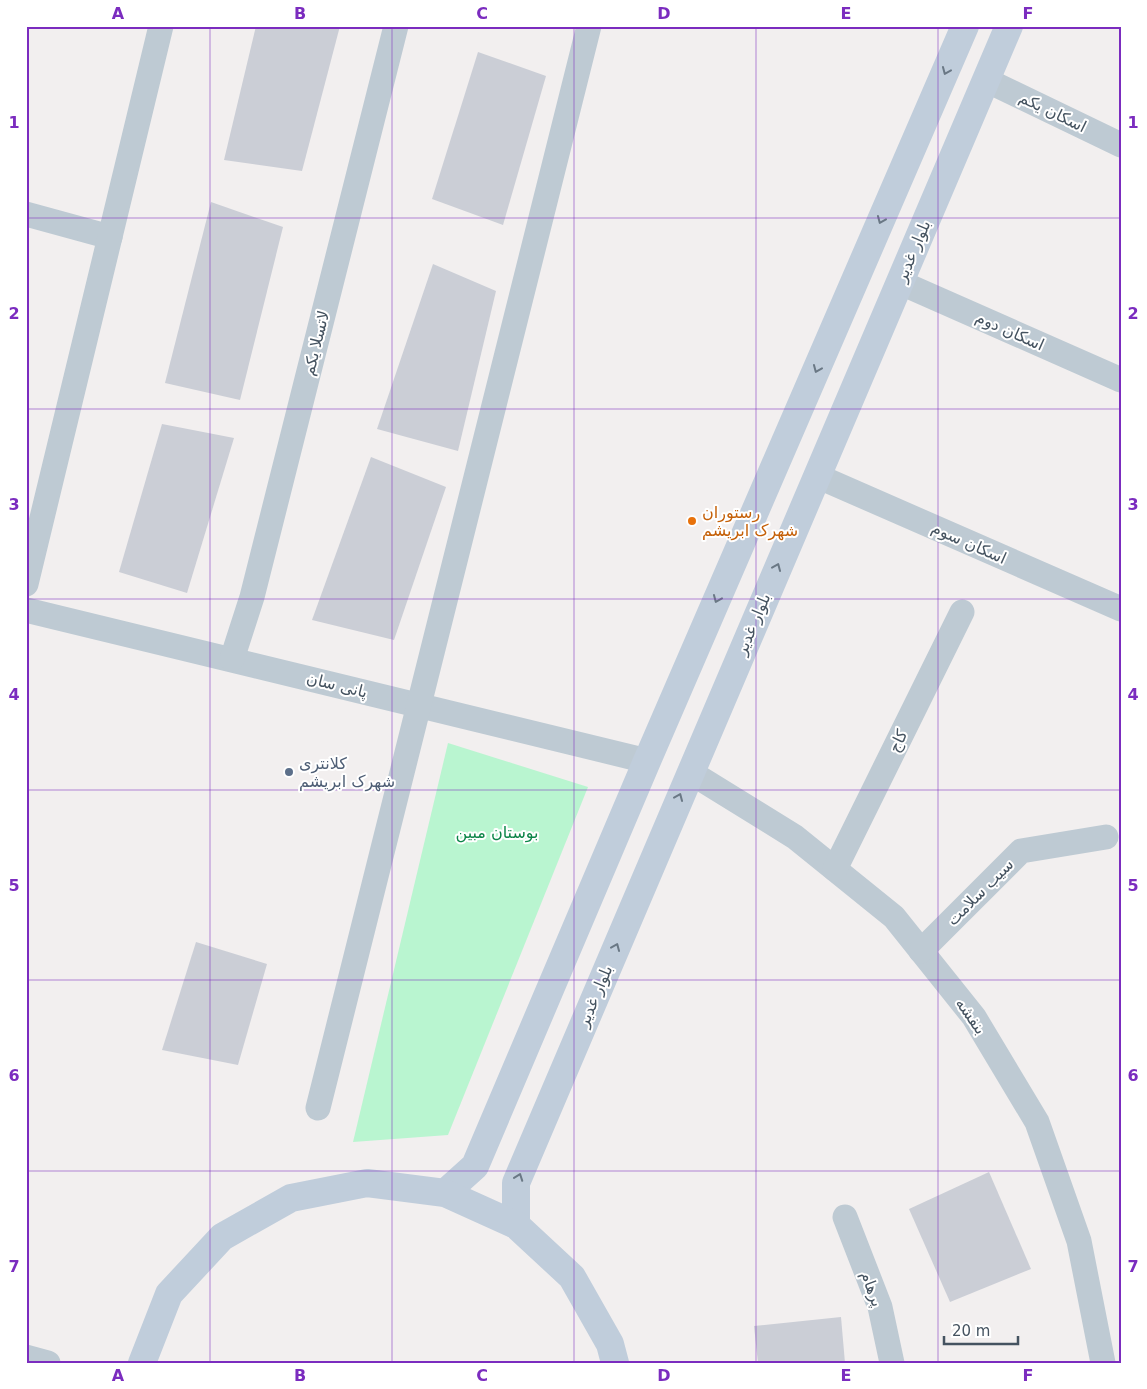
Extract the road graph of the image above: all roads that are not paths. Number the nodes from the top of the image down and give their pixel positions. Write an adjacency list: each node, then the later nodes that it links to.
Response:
1 (161, 26): 9 (street)
2 (396, 26): 17 (street, لاتسلا یکم)
3 (589, 26): 18 (street)
4 (965, 26): 19 (street, one-way to 19)
5 (1009, 26): 6 (street, بلوار غدیر)
6 (986, 80): 7 (street, اسکان یکم); 10 (street, بلوار غدیر)
7 (1121, 145)
8 (26, 214): 9 (street)
9 (110, 237): 13 (street)
10 (900, 282): 11 (street, اسکان دوم); 12 (street, بلوار غدیر)
11 (1121, 380)
12 (817, 476): 14 (street, اسکان سوم); 20 (street, بلوار غدیر, one-way to 12)
13 (26, 584)
14 (1121, 609)
15 (26, 610): 17 (street, پانی سان)
16 (962, 612): 22 (street, کاج)
17 (232, 659): 18 (street, پانی سان)
18 (419, 706): 19 (street, پانی سان); 24 (street)
19 (647, 761): 25 (street)
20 (690, 772): 22 (street, بنفشه); 27 (street, بلوار غدیر, one-way to 20)
21 (1106, 837): 23 (street, سیب سلامت)
22 (835, 870): 23 (street, بنفشه)
23 (921, 951): 33 (street, بنفشه)
24 (318, 1108)
25 (445, 1192): 27 (street); 30 (street)
26 (846, 1217): 32 (street, پرهام)
27 (516, 1226): 31 (street)
28 (26, 1357): 29 (street)
29 (48, 1363)
30 (142, 1363)
31 (615, 1363)
32 (892, 1363)
33 (1102, 1363)

